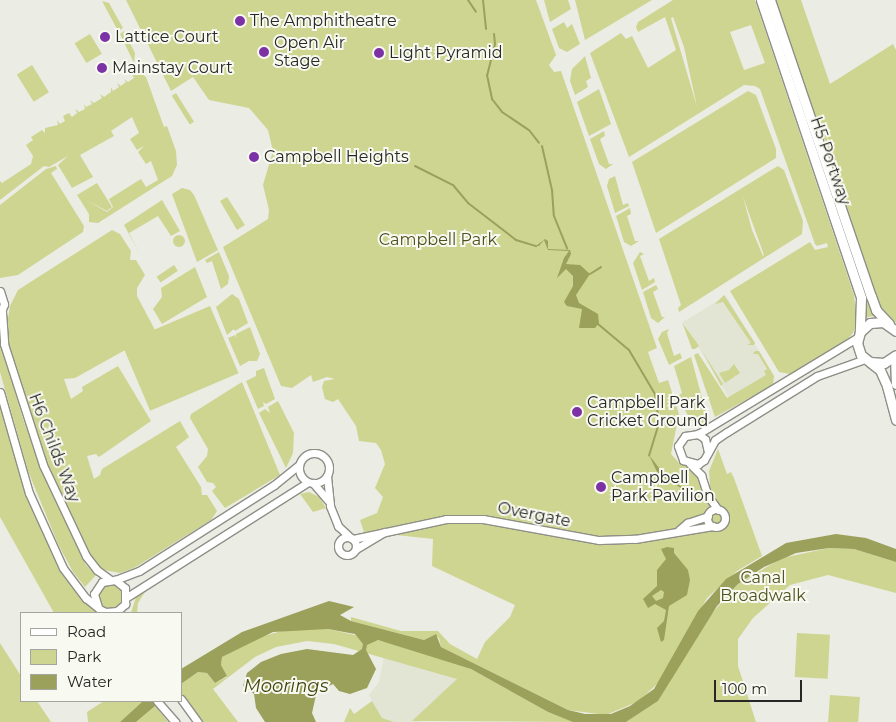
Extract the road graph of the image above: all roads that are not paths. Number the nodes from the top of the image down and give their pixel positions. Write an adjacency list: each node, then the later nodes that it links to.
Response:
1 (761, 0): 6 (main road, H5 Portway)
2 (770, 0): 5 (main road, H5 Portway)
3 (0, 291): 4 (street, H6 Childs Way)
4 (1, 314): 31 (street, H6 Childs Way)
5 (893, 328): 6 (main road)
6 (859, 334): 8 (main road, H5 Portway); 12 (street)
7 (895, 356): 8 (main road); 9 (main road)
8 (868, 361): 11 (main road); 13 (street)
9 (896, 384)
10 (0, 392): 33 (street, H6 Childs Way)
11 (896, 420)
12 (698, 434): 13 (street); 15 (street)
13 (708, 452): 14 (street)
14 (704, 460): 15 (street); 18 (street)
15 (690, 464): 18 (street)
16 (299, 465): 17 (street); 19 (street); 31 (street)
17 (327, 475): 19 (street); 21 (street)
18 (702, 475): 20 (street)
19 (310, 482): 21 (street); 32 (street)
20 (708, 496): 22 (street); 23 (street)
21 (328, 501): 24 (street)
22 (718, 510): 23 (street); 25 (street)
23 (708, 515): 25 (street); 26 (street, Overgate)
24 (338, 526): 28 (street); 29 (street)
25 (713, 526): 26 (street, Overgate)
26 (679, 530): 27 (street, Overgate)
27 (384, 532): 28 (street, Overgate); 30 (street, Overgate)
28 (352, 539): 29 (street); 30 (street)
29 (339, 544): 30 (street)
30 (356, 549)
31 (113, 580): 32 (street); 33 (street)
32 (126, 601): 33 (street); 34 (street)
33 (101, 610)
34 (127, 612)
35 (183, 701): 38 (street)
36 (158, 702): 37 (street)
37 (175, 722)
38 (198, 722)

